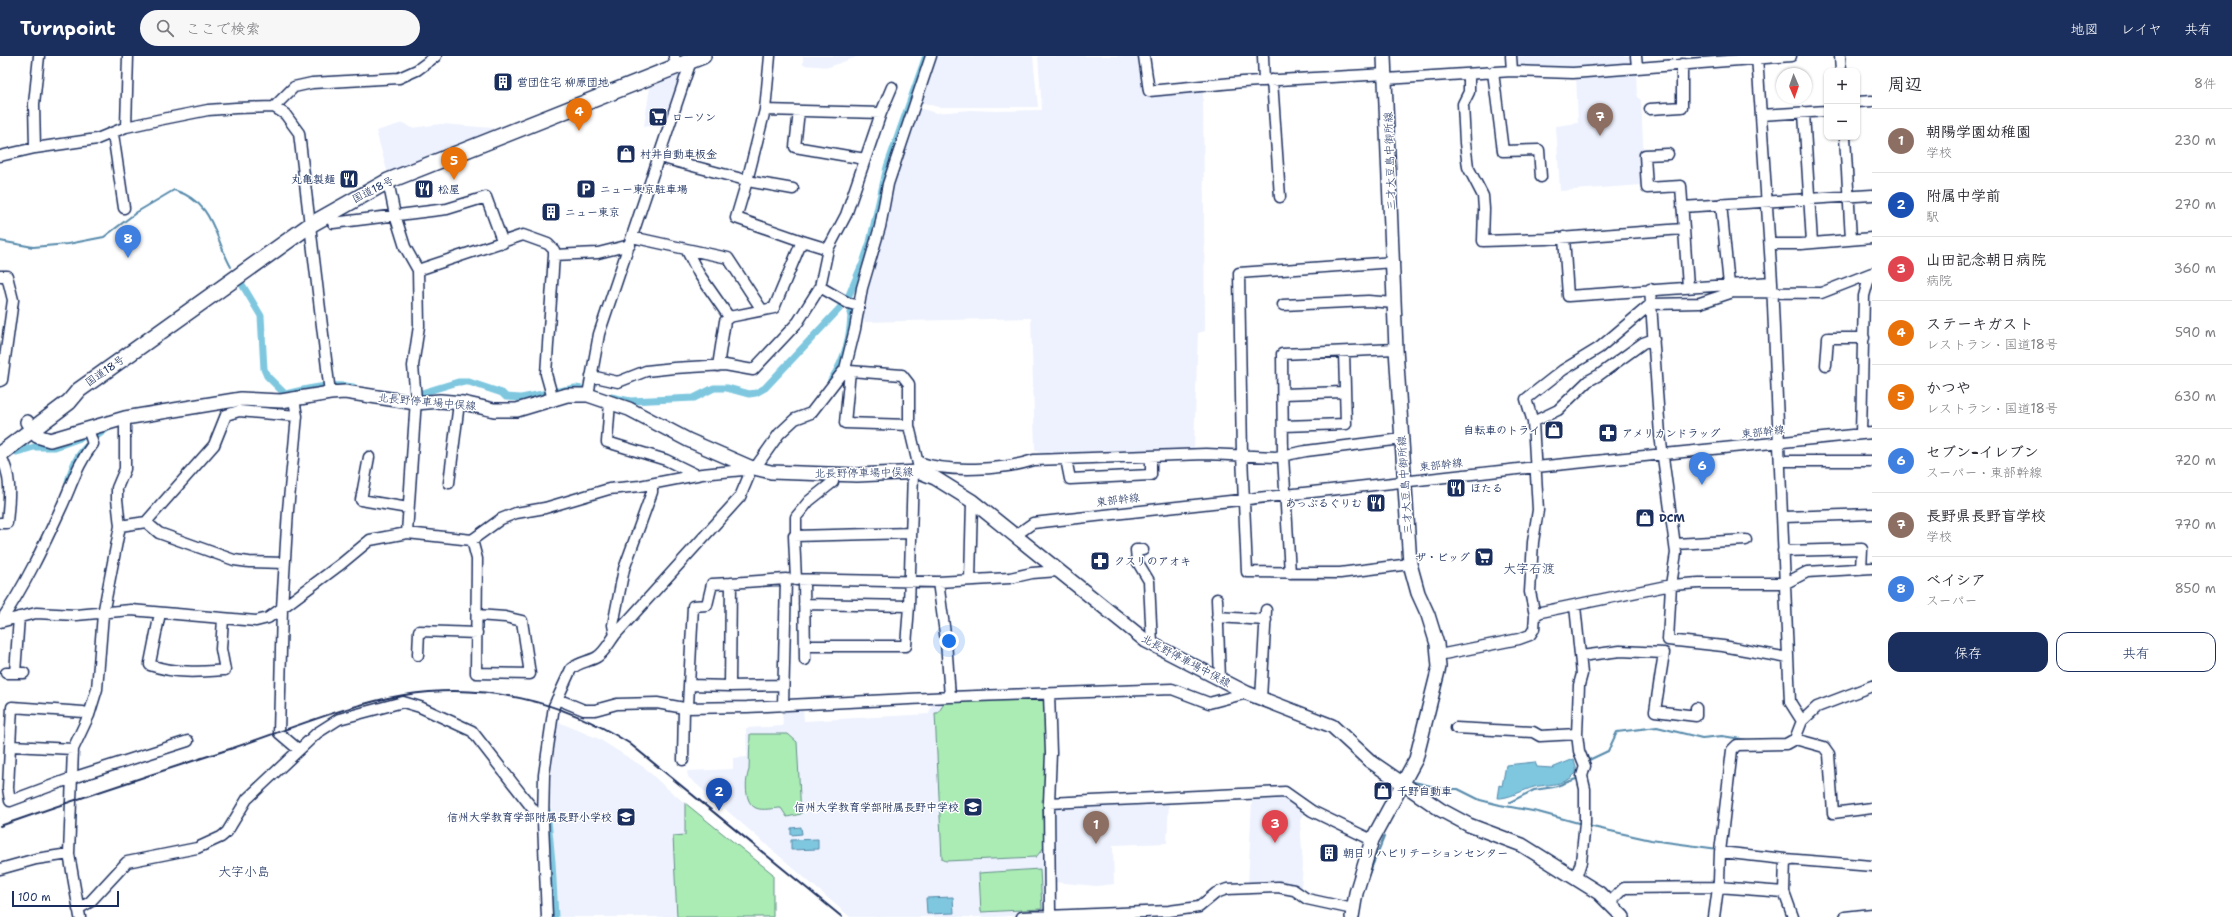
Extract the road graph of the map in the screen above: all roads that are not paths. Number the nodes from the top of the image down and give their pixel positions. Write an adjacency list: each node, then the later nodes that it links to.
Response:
1 (39, 56): 38 (street)
2 (128, 56): 35 (street)
3 (436, 56): 27 (street)
4 (770, 56): 29 (street)
5 (931, 56): 80 (street)
6 (1144, 56): 23 (street)
7 (1263, 56): 23 (street)
8 (1384, 56): 22 (main road, 三才大豆島中御所線)
9 (1511, 56): 19 (street)
10 (1636, 56): 17 (street)
11 (1791, 56): 13 (street)
12 (1840, 56): 18 (street)
13 (1757, 57): 14 (street); 34 (street)
14 (1710, 59): 16 (street)
15 (686, 60): 41 (street); 44 (highway, 国道18号)
16 (1682, 64): 17 (street); 28 (street)
17 (1637, 67): 19 (street)
18 (1841, 68)
19 (1512, 71): 20 (street)
20 (1493, 72): 21 (street); 43 (street)
21 (1469, 74): 22 (street); 59 (street)
22 (1386, 76): 23 (street); 70 (main road, 三才大豆島中御所線)
23 (1268, 80): 49 (street)
24 (892, 87): 32 (street)
25 (1872, 101): 26 (street)
26 (1860, 102)
27 (274, 107): 35 (street); 57 (street)
28 (1650, 109)
29 (765, 110): 30 (street); 45 (street)
30 (799, 111): 32 (street); 42 (street)
31 (1824, 111): 33 (street)
32 (881, 113): 42 (street)
33 (1804, 113): 34 (street); 50 (street)
34 (1761, 115): 51 (street)
35 (126, 127): 36 (street)
36 (113, 134): 38 (street); 54 (street)
37 (1845, 140): 48 (street)
38 (35, 148): 40 (street)
39 (1668, 154): 53 (street)
40 (0, 156)
41 (659, 157): 45 (street); 62 (street)
42 (865, 158): 67 (street)
43 (1541, 177)
44 (388, 181): 55 (street); 57 (highway, 国道18号)
45 (747, 181): 46 (street); 63 (street)
46 (793, 189)
47 (1872, 195): 48 (street)
48 (1848, 196): 50 (street); 61 (street)
49 (1280, 198)
50 (1809, 199): 51 (street); 65 (street)
51 (1766, 202): 52 (street); 66 (street)
52 (1721, 204): 53 (street); 75 (street)
53 (1682, 207): 58 (street)
54 (124, 208)
55 (395, 215): 56 (street); 64 (street); 71 (street)
56 (333, 223)
57 (310, 225): 94 (street); 107 (highway, 国道18号)
58 (1683, 229): 59 (street); 77 (street)
59 (1564, 237): 78 (street)
60 (1872, 238): 61 (street)
61 (1851, 239): 65 (street)
62 (631, 241): 68 (street); 69 (street); 95 (street)
63 (802, 241): 67 (street); 84 (street)
64 (503, 243): 69 (street); 71 (street)
65 (1812, 243): 66 (street)
66 (1770, 244): 74 (street)
67 (828, 248): 76 (street)
68 (686, 250): 84 (street); 85 (street)
69 (554, 255): 97 (street)
70 (1394, 262): 81 (main road, 三才大豆島中御所線); 118 (street)
71 (418, 270): 99 (street)
72 (1871, 273): 79 (street); 86 (street)
73 (0, 276): 93 (street)
74 (1772, 282): 75 (street); 79 (street)
75 (1729, 285): 77 (street)
76 (820, 287): 80 (street); 91 (street)
77 (1688, 287): 78 (street)
78 (1650, 289): 82 (street)
79 (1773, 294): 82 (street); 114 (street)
80 (851, 303): 92 (street)
81 (1395, 303): 83 (street); 88 (main road, 三才大豆島中御所線)
82 (1651, 304): 87 (street); 105 (street)
83 (1283, 305)
84 (762, 310): 85 (street)
85 (729, 317): 91 (street)
86 (1864, 338): 90 (street); 111 (street)
87 (1654, 339): 105 (street); 115 (street)
88 (1396, 349): 89 (street); 112 (main road, 三才大豆島中御所線)
89 (1344, 352): 96 (street); 98 (street)
90 (1826, 365)
91 (718, 366): 95 (street)
92 (847, 370): 106 (street); 106 (street); 125 (street)
93 (0, 381)
94 (329, 387): 99 (main road, 北長野停車場中俣線); 100 (main road, 北長野停車場中俣線)
95 (589, 388): 97 (main road, 北長野停車場中俣線); 101 (main road, 北長野停車場中俣線)
96 (1344, 392): 98 (street); 108 (street)
97 (551, 394): 102 (main road, 北長野停車場中俣線)
98 (1283, 394): 108 (street)
99 (416, 398): 102 (main road, 北長野停車場中俣線); 135 (street)
100 (294, 400): 103 (street); 104 (main road, 北長野停車場中俣線)
101 (610, 402): 125 (main road, 北長野停車場中俣線); 128 (street)
102 (459, 403): 130 (street)
103 (297, 416): 138 (street); 150 (street)
104 (125, 421): 109 (main road, 北長野停車場中俣線); 140 (street)
105 (1533, 422): 124 (street)
106 (909, 425): 126 (street)
107 (29, 426): 109 (main road, 北長野停車場中俣線); 113 (highway, 国道18号); 116 (highway, 国道18号)
108 (1283, 426): 119 (street)
109 (89, 433): 175 (street)
110 (1872, 433): 111 (street, 東部幹線)
111 (1861, 434): 114 (street, 東部幹線)
112 (1402, 439): 119 (street); 129 (main road, 三才大豆島中御所線)
113 (0, 442)
114 (1779, 442): 115 (street, 東部幹線); 122 (street)
115 (1663, 454): 124 (street, 東部幹線); 147 (street)
116 (0, 455): 139 (street)
117 (1151, 456): 118 (street); 121 (street); 121 (street)
118 (1242, 456): 119 (street); 133 (street)
119 (1284, 456): 132 (street)
120 (369, 457): 135 (street)
121 (1066, 458): 126 (street)
122 (1781, 461): 123 (street); 137 (street)
123 (1872, 461)
124 (1536, 467): 129 (street, 東部幹線); 171 (street)
125 (752, 468): 127 (main road, 北長野停車場中俣線); 128 (street); 177 (street)
126 (917, 469): 127 (main road, 北長野停車場中俣線); 134 (main road, 北長野停車場中俣線); 142 (street)
127 (833, 474): 144 (street)
128 (697, 475): 131 (street)
129 (1406, 481): 132 (street, 東部幹線); 151 (main road, 三才大豆島中御所線)
130 (449, 483)
131 (652, 484): 145 (street); 177 (street)
132 (1286, 494): 133 (street, 東部幹線); 155 (street)
133 (1245, 498): 143 (street, 東部幹線); 155 (street)
134 (972, 501): 143 (main road, 北長野停車場中俣線); 157 (street)
135 (408, 508): 141 (street)
136 (1872, 514): 137 (street)
137 (1784, 517): 149 (street)
138 (146, 522): 140 (street); 150 (street)
139 (0, 524)
140 (120, 526): 169 (street)
141 (407, 533): 145 (street); 167 (street)
142 (911, 533): 144 (street); 158 (street)
143 (1016, 534): 154 (main road, 北長野停車場中俣線)
144 (796, 536): 156 (street)
145 (472, 540): 170 (street)
146 (1746, 540): 147 (street)
147 (1675, 544): 162 (street)
148 (1143, 550): 179 (street)
149 (1783, 551): 153 (street); 161 (street)
150 (284, 563): 167 (street)
151 (1410, 564): 155 (street); 183 (main road, 三才大豆島中御所線)
152 (1872, 568): 153 (street)
153 (1861, 569): 161 (street)
154 (1058, 571): 157 (street); 179 (main road, 北長野停車場中俣線)
155 (1290, 573)
156 (796, 580): 158 (street); 160 (street); 164 (street); 190 (street)
157 (970, 580): 159 (street)
158 (910, 582): 159 (street); 165 (street)
159 (938, 582): 195 (street)
160 (731, 583): 189 (street); 191 (street)
161 (1786, 583): 162 (street); 185 (street)
162 (1671, 585): 166 (street); 178 (street)
163 (1217, 599): 173 (street)
164 (804, 604): 165 (street); 180 (street)
165 (909, 606): 180 (street)
166 (1575, 606): 171 (street); 184 (street)
167 (282, 608): 174 (street); 209 (street)
168 (160, 613): 169 (street); 174 (street); 174 (street)
169 (103, 614): 172 (street); 201 (street)
170 (477, 615): 176 (street); 176 (street)
171 (1535, 615): 183 (street)
172 (19, 617): 175 (street); 187 (street)
173 (1218, 617): 188 (street); 197 (street)
174 (224, 619)
175 (0, 622)
176 (477, 633): 182 (street)
177 (615, 635): 196 (street)
178 (1668, 640): 181 (street); 185 (street)
179 (1152, 644): 188 (main road, 北長野停車場中俣線)
180 (805, 646): 186 (street)
181 (1664, 653): 184 (street); 200 (street)
182 (418, 655)
183 (1439, 655): 212 (main road, 三才大豆島中御所線)
184 (1581, 656): 204 (street)
185 (1788, 658): 202 (street)
186 (805, 660)
187 (15, 673)
188 (1220, 679): 193 (main road, 北長野停車場中俣線)
189 (689, 685): 191 (street); 199 (street)
190 (783, 685): 191 (street); 198 (street)
191 (730, 686)
192 (1872, 686): 202 (street)
193 (1247, 693): 194 (street); 197 (main road, 北長野停車場中俣線)
194 (1049, 694): 195 (street); 213 (street)
195 (950, 697): 198 (street)
196 (557, 699): 199 (street); 215 (street)
197 (1261, 699): 212 (main road, 北長野停車場中俣線)
198 (783, 706): 199 (street)
199 (684, 708): 210 (street)
200 (1696, 708)
201 (89, 715): 207 (street); 208 (street)
202 (1802, 720): 205 (street)
203 (1456, 728): 204 (street)
204 (1577, 734): 222 (street)
205 (1795, 739): 214 (street); 217 (street)
206 (188, 741): 211 (street)
207 (11, 746): 208 (street); 211 (street)
208 (73, 749): 211 (street)
209 (298, 750): 215 (street); 226 (street)
210 (683, 760)
211 (72, 778): 218 (street)
212 (1402, 784): 216 (main road, 三才大豆島中御所線); 222 (main road, 北長野停車場中俣線)
213 (1049, 803): 216 (street); 229 (street)
214 (1872, 808)
215 (543, 822): 230 (street)
216 (1372, 840): 227 (main road, 三才大豆島中御所線)
217 (1720, 848): 219 (street); 223 (street)
218 (69, 854): 221 (street); 226 (street)
219 (1785, 859): 220 (street); 224 (street)
220 (1872, 866)
221 (0, 869)
222 (1576, 878): 225 (main road, 北長野停車場中俣線)
223 (1718, 887): 224 (street); 225 (street); 232 (street)
224 (1784, 892): 233 (street)
225 (1615, 912)
226 (79, 913)
227 (1353, 913): 229 (street)
228 (1872, 914): 234 (street)
229 (1050, 915): 231 (street)
230 (547, 917)
231 (1022, 917)
232 (1714, 917)
233 (1793, 917)
234 (1845, 917)

